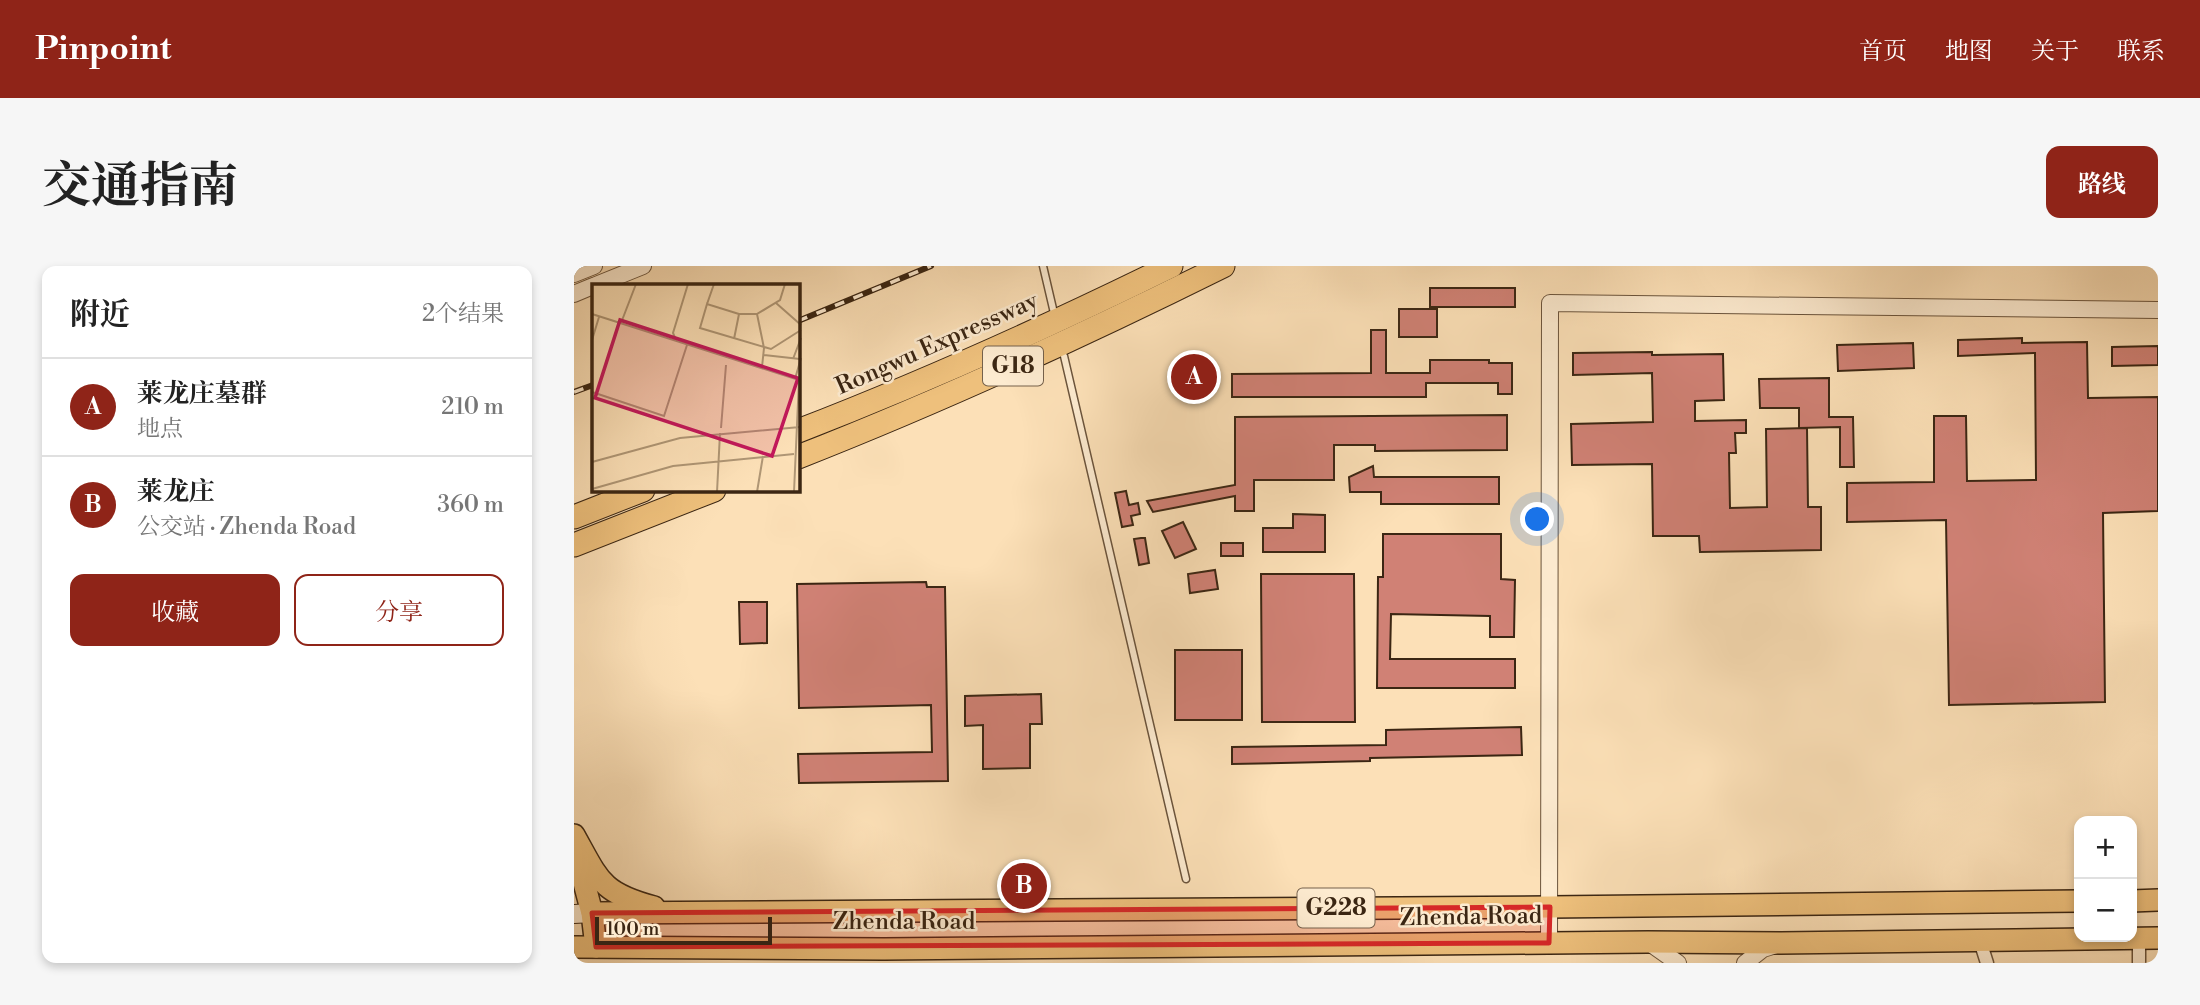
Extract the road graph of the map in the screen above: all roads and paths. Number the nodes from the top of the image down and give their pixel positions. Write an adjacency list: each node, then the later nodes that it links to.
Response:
1 (594, 266): 6 (street)
2 (643, 266): 7 (street)
3 (1043, 266): 11 (lane)
4 (1171, 266): 13 (highway, Rongwu Expressway / G18)
5 (1223, 266): 14 (highway, Rongwu Expressway / G18)
6 (574, 274)
7 (599, 284)
8 (592, 287): 9 (street)
9 (574, 294)
10 (2158, 310): 25 (street)
11 (1054, 313)
12 (1064, 356): 21 (lane)
13 (800, 430)
14 (800, 456)
15 (638, 492): 17 (highway)
16 (709, 492): 18 (highway)
17 (574, 517)
18 (574, 545)
19 (574, 835): 26 (highway)
20 (574, 843): 27 (highway)
21 (1186, 879)
22 (2158, 900): 24 (highway)
23 (2074, 901): 25 (highway, Zhenda Road / G228)
24 (2137, 901)
25 (1550, 907): 26 (highway, Zhenda Road / G228); 31 (street)
26 (676, 912): 27 (highway, Zhenda Road / G228)
27 (583, 914): 34 (highway)
28 (2149, 939): 29 (highway, Zhenda Road / G228); 39 (street)
29 (1980, 941): 32 (highway, Zhenda Road / G228); 38 (street)
30 (1648, 942): 31 (highway, Zhenda Road / G228); 32 (highway, Zhenda Road / G228); 36 (street)
31 (1549, 943): 35 (highway, Zhenda Road / G228)
32 (1781, 943): 37 (street)
33 (574, 947): 34 (highway, Zhenda Road / G228)
34 (596, 947): 35 (highway, Zhenda Road / G228)
35 (886, 956)
36 (1678, 963)
37 (1745, 963)
38 (1987, 963)
39 (2138, 963)

